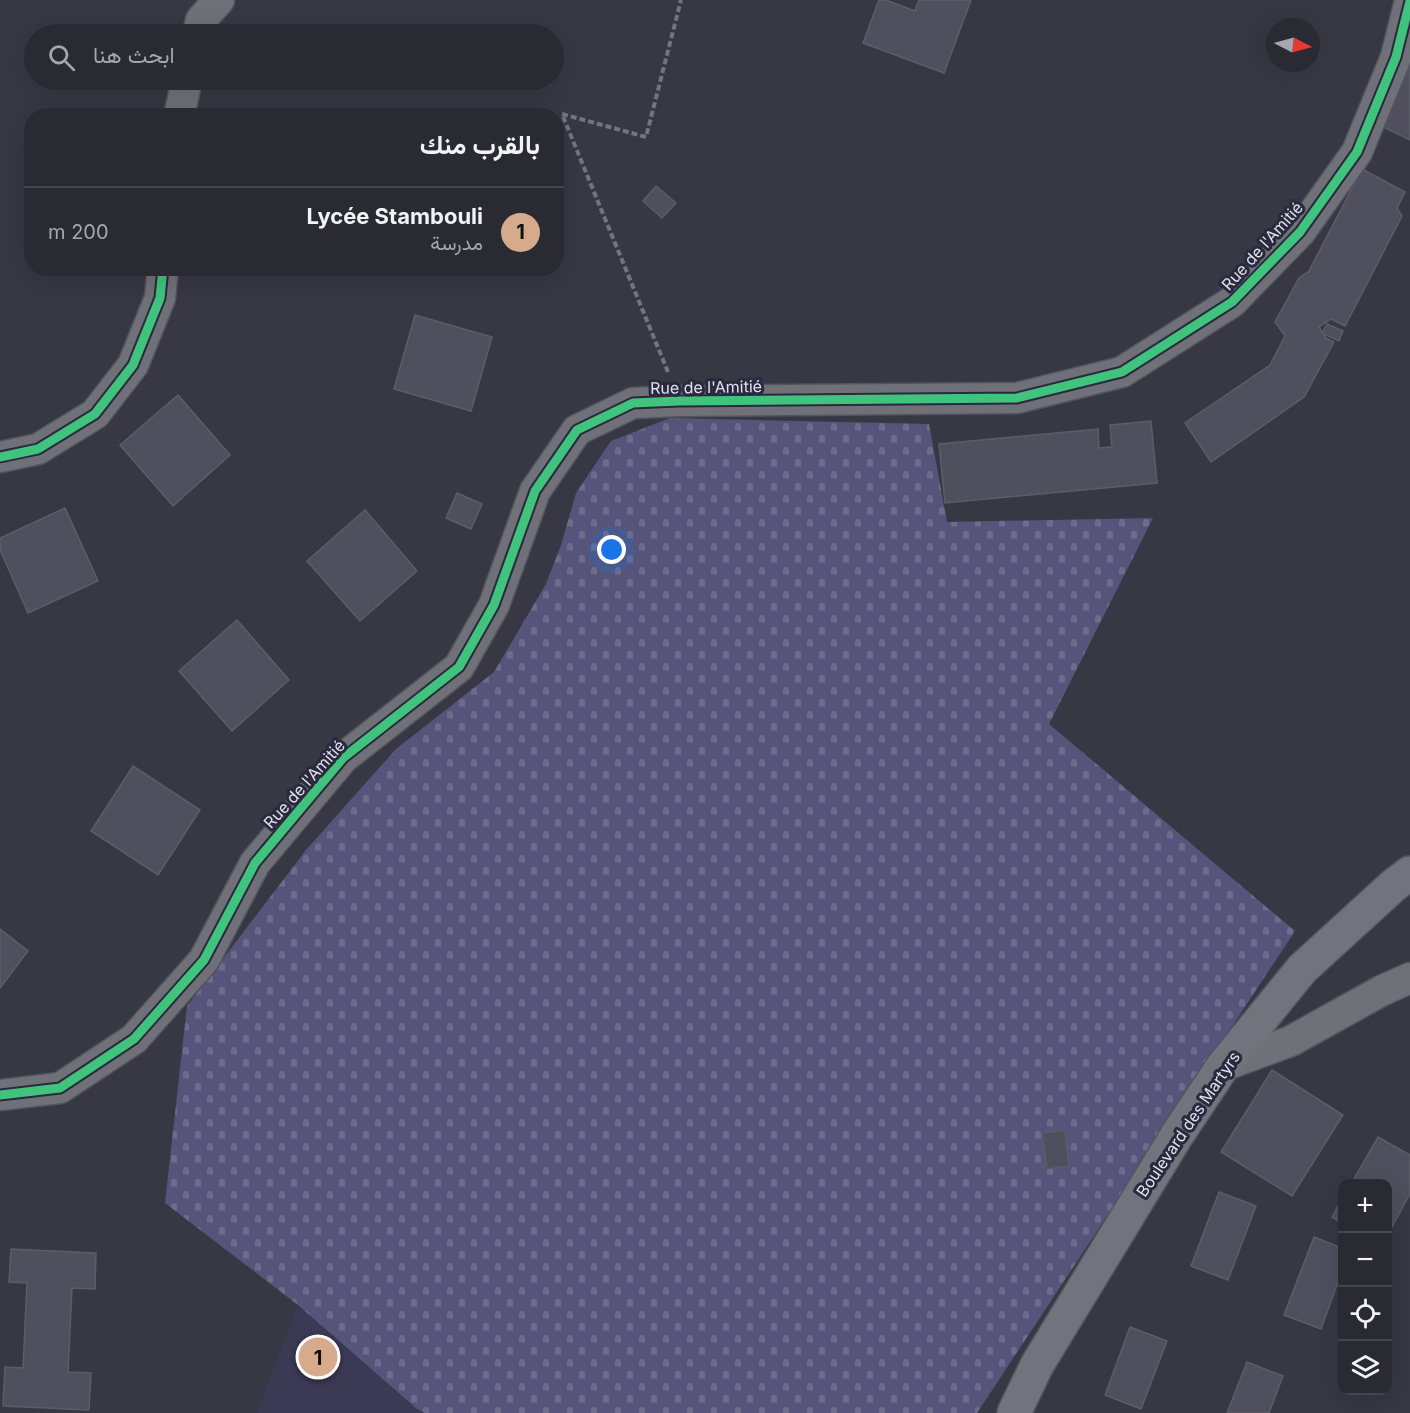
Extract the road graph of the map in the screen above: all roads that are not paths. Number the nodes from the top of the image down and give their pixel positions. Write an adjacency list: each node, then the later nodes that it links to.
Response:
1 (219, 0): 3 (street)
2 (1410, 1): 11 (street, Rue de l'Amitié)
3 (200, 24)
4 (184, 90): 5 (street)
5 (181, 108)
6 (162, 276): 7 (street)
7 (0, 457)
8 (1410, 873): 10 (main road, Boulevard des Martyrs)
9 (1410, 978): 10 (street)
10 (1223, 1066): 12 (main road, Boulevard des Martyrs)
11 (0, 1095)
12 (1014, 1413)

